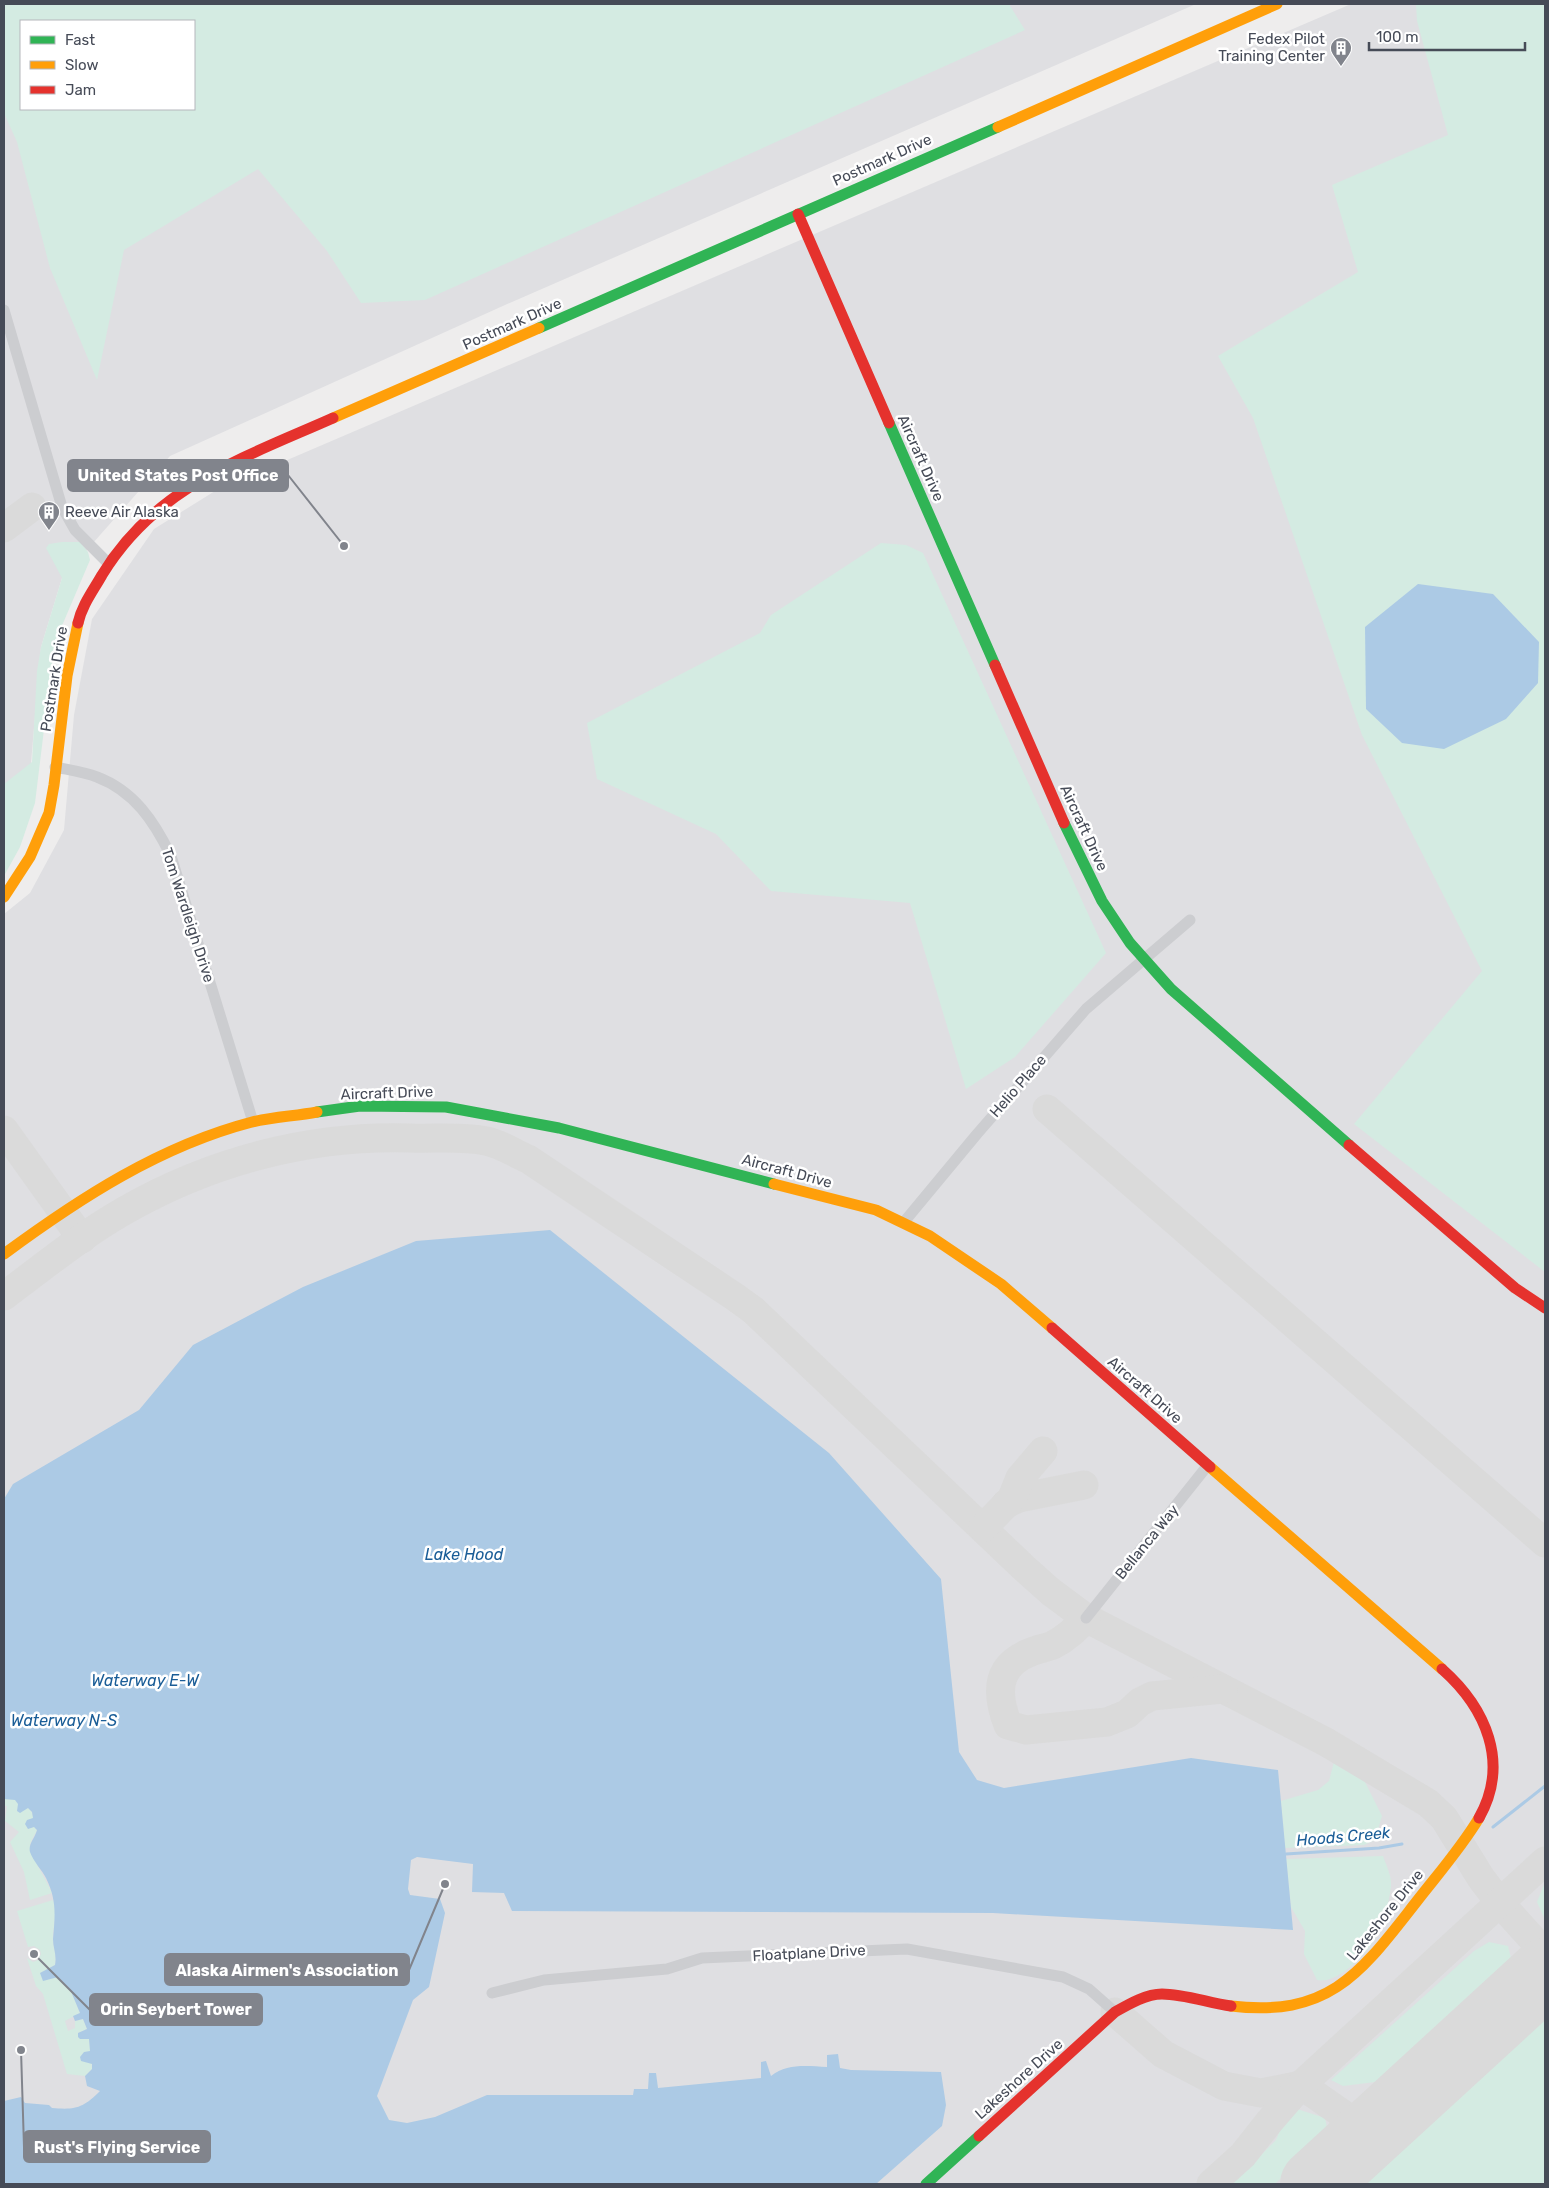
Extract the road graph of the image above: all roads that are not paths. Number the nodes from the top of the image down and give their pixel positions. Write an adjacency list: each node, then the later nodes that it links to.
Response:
1 (1276, 4): 2 (street, Postmark Drive)
2 (798, 214): 4 (street, Postmark Drive); 8 (street, Aircraft Drive)
3 (4, 310): 4 (street)
4 (108, 563): 5 (street, Postmark Drive)
5 (56, 767): 6 (street, Postmark Drive); 9 (street, Tom Wardleigh Drive)
6 (4, 896)
7 (1190, 920): 8 (street, Helio Place)
8 (1144, 960): 10 (street, Helio Place); 12 (street, Aircraft Drive)
9 (253, 1122): 10 (street, Aircraft Drive); 11 (street, Aircraft Drive)
10 (904, 1222): 13 (street, Aircraft Drive)
11 (4, 1254)
12 (1545, 1308)
13 (1208, 1465): 14 (street, Bellanca Way); 15 (street, Aircraft Drive)
14 (1086, 1618)
15 (1441, 1668): 17 (street, Lakeshore Drive)
16 (492, 1992): 17 (street, Floatplane Drive)
17 (1115, 2012): 18 (street, Lakeshore Drive)
18 (926, 2184)

